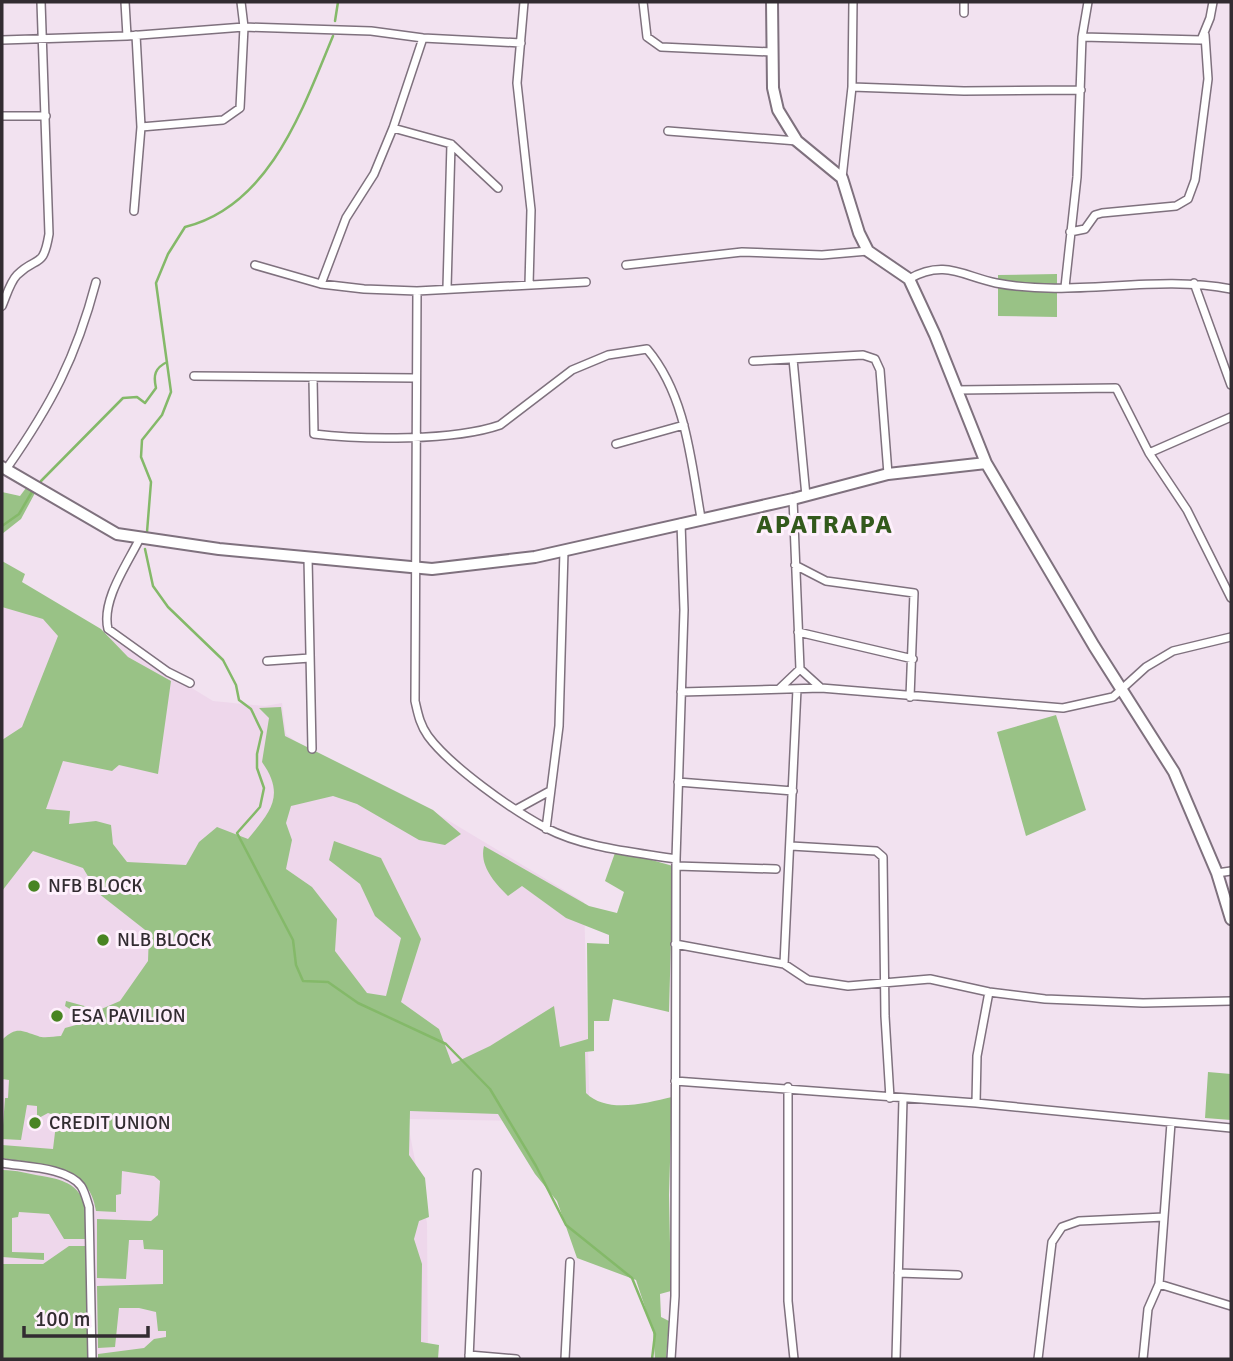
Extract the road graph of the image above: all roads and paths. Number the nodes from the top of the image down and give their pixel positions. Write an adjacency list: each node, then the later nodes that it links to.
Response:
1 (41, 2): 19 (street)
2 (125, 2): 15 (street)
3 (241, 2): 12 (street)
4 (524, 2): 20 (street)
5 (643, 2): 21 (street)
6 (772, 2): 21 (street)
7 (853, 2): 22 (street)
8 (964, 2): 11 (street)
9 (1087, 2): 16 (street)
10 (1213, 2): 14 (street)
11 (964, 13)
12 (244, 27): 13 (street); 17 (street); 26 (street)
13 (136, 35): 15 (street); 26 (street)
14 (1205, 35): 16 (street); 34 (street)
15 (127, 36): 19 (street)
16 (1082, 37): 23 (street)
17 (423, 38): 20 (street); 27 (street)
18 (2, 40): 19 (street)
19 (44, 40): 25 (street)
20 (522, 43): 43 (street)
21 (772, 52): 29 (street)
22 (852, 87): 23 (street); 31 (street)
23 (1081, 90): 34 (street)
24 (2, 116): 25 (street)
25 (46, 116): 48 (street)
26 (141, 127): 33 (street)
27 (393, 128): 30 (street); 42 (street)
28 (668, 131): 29 (street)
29 (797, 141): 31 (street)
30 (451, 144): 32 (street); 45 (street)
31 (842, 178): 35 (street)
32 (498, 188)
33 (134, 211)
34 (1070, 232): 44 (street)
35 (868, 251): 37 (street); 38 (street)
36 (255, 265): 42 (street)
37 (626, 265)
38 (909, 279): 44 (street); 55 (street)
39 (96, 282): 62 (street)
40 (586, 282): 43 (street)
41 (1194, 283): 44 (street); 46 (street); 54 (street)
42 (321, 284): 47 (street)
43 (528, 285): 45 (street)
44 (1065, 287)
45 (447, 288): 47 (street)
46 (1231, 289)
47 (417, 291): 52 (street)
48 (2, 306)
49 (793, 359): 50 (street); 63 (street); 64 (street)
50 (753, 361)
51 (194, 376): 53 (street)
52 (415, 377): 53 (street); 58 (street)
53 (313, 378): 58 (street)
54 (1231, 385)
55 (957, 390): 60 (street); 61 (street)
56 (1231, 417): 60 (street)
57 (684, 425): 58 (street); 59 (street); 66 (street)
58 (414, 437): 72 (street)
59 (616, 443)
60 (1149, 453): 73 (street)
61 (986, 463): 63 (street); 84 (street)
62 (4, 468): 68 (street)
63 (888, 474): 64 (street)
64 (806, 496): 65 (street)
65 (793, 499): 66 (street); 71 (street)
66 (701, 518): 67 (street)
67 (681, 522): 69 (street); 85 (street)
68 (140, 538): 70 (street); 80 (street)
69 (564, 551): 72 (street); 90 (street)
70 (308, 558): 72 (street); 76 (street)
71 (795, 565): 74 (street); 77 (street)
72 (414, 568): 91 (street)
73 (1231, 598)
74 (799, 632): 77 (street); 79 (street)
75 (1231, 637): 84 (street)
76 (310, 658): 78 (street); 87 (street)
77 (913, 659): 86 (street)
78 (267, 662)
79 (800, 668): 81 (street); 82 (street)
80 (190, 683)
81 (821, 688): 83 (street); 86 (street)
82 (779, 689): 83 (street); 85 (street)
83 (797, 689): 89 (street)
84 (1123, 690): 86 (street); 97 (street)
85 (681, 692): 88 (street)
86 (910, 697)
87 (312, 750)
88 (678, 782): 89 (street); 94 (street)
89 (793, 791): 93 (street)
90 (548, 792): 91 (street); 92 (street)
91 (517, 809): 92 (street)
92 (547, 829): 94 (street)
93 (791, 846): 100 (street); 101 (street)
94 (676, 862): 95 (street); 99 (street)
95 (776, 869)
96 (1231, 871): 97 (street)
97 (1217, 873): 98 (street)
98 (1231, 919)
99 (675, 944): 100 (street); 104 (street)
100 (784, 964): 101 (street)
101 (885, 983): 102 (street); 106 (street)
102 (989, 992): 103 (street); 108 (street)
103 (1231, 1001)
104 (675, 1081): 105 (street); 123 (street)
105 (788, 1087): 106 (street); 124 (street)
106 (890, 1098): 107 (street)
107 (903, 1099): 108 (street); 115 (street)
108 (976, 1103): 109 (street)
109 (1171, 1123): 110 (street); 113 (street)
110 (1231, 1128)
111 (2, 1163): 120 (street)
112 (477, 1173): 119 (street)
113 (1164, 1217): 117 (street); 126 (street)
114 (570, 1262): 122 (street)
115 (898, 1273): 116 (street); 125 (street)
116 (958, 1275)
117 (1159, 1284): 118 (street); 127 (street)
118 (1231, 1306)
119 (469, 1357): 121 (street)
120 (92, 1359)
121 (516, 1359)
122 (565, 1359)
123 (671, 1359)
124 (794, 1359)
125 (896, 1359)
126 (1038, 1359)
127 (1143, 1359)

